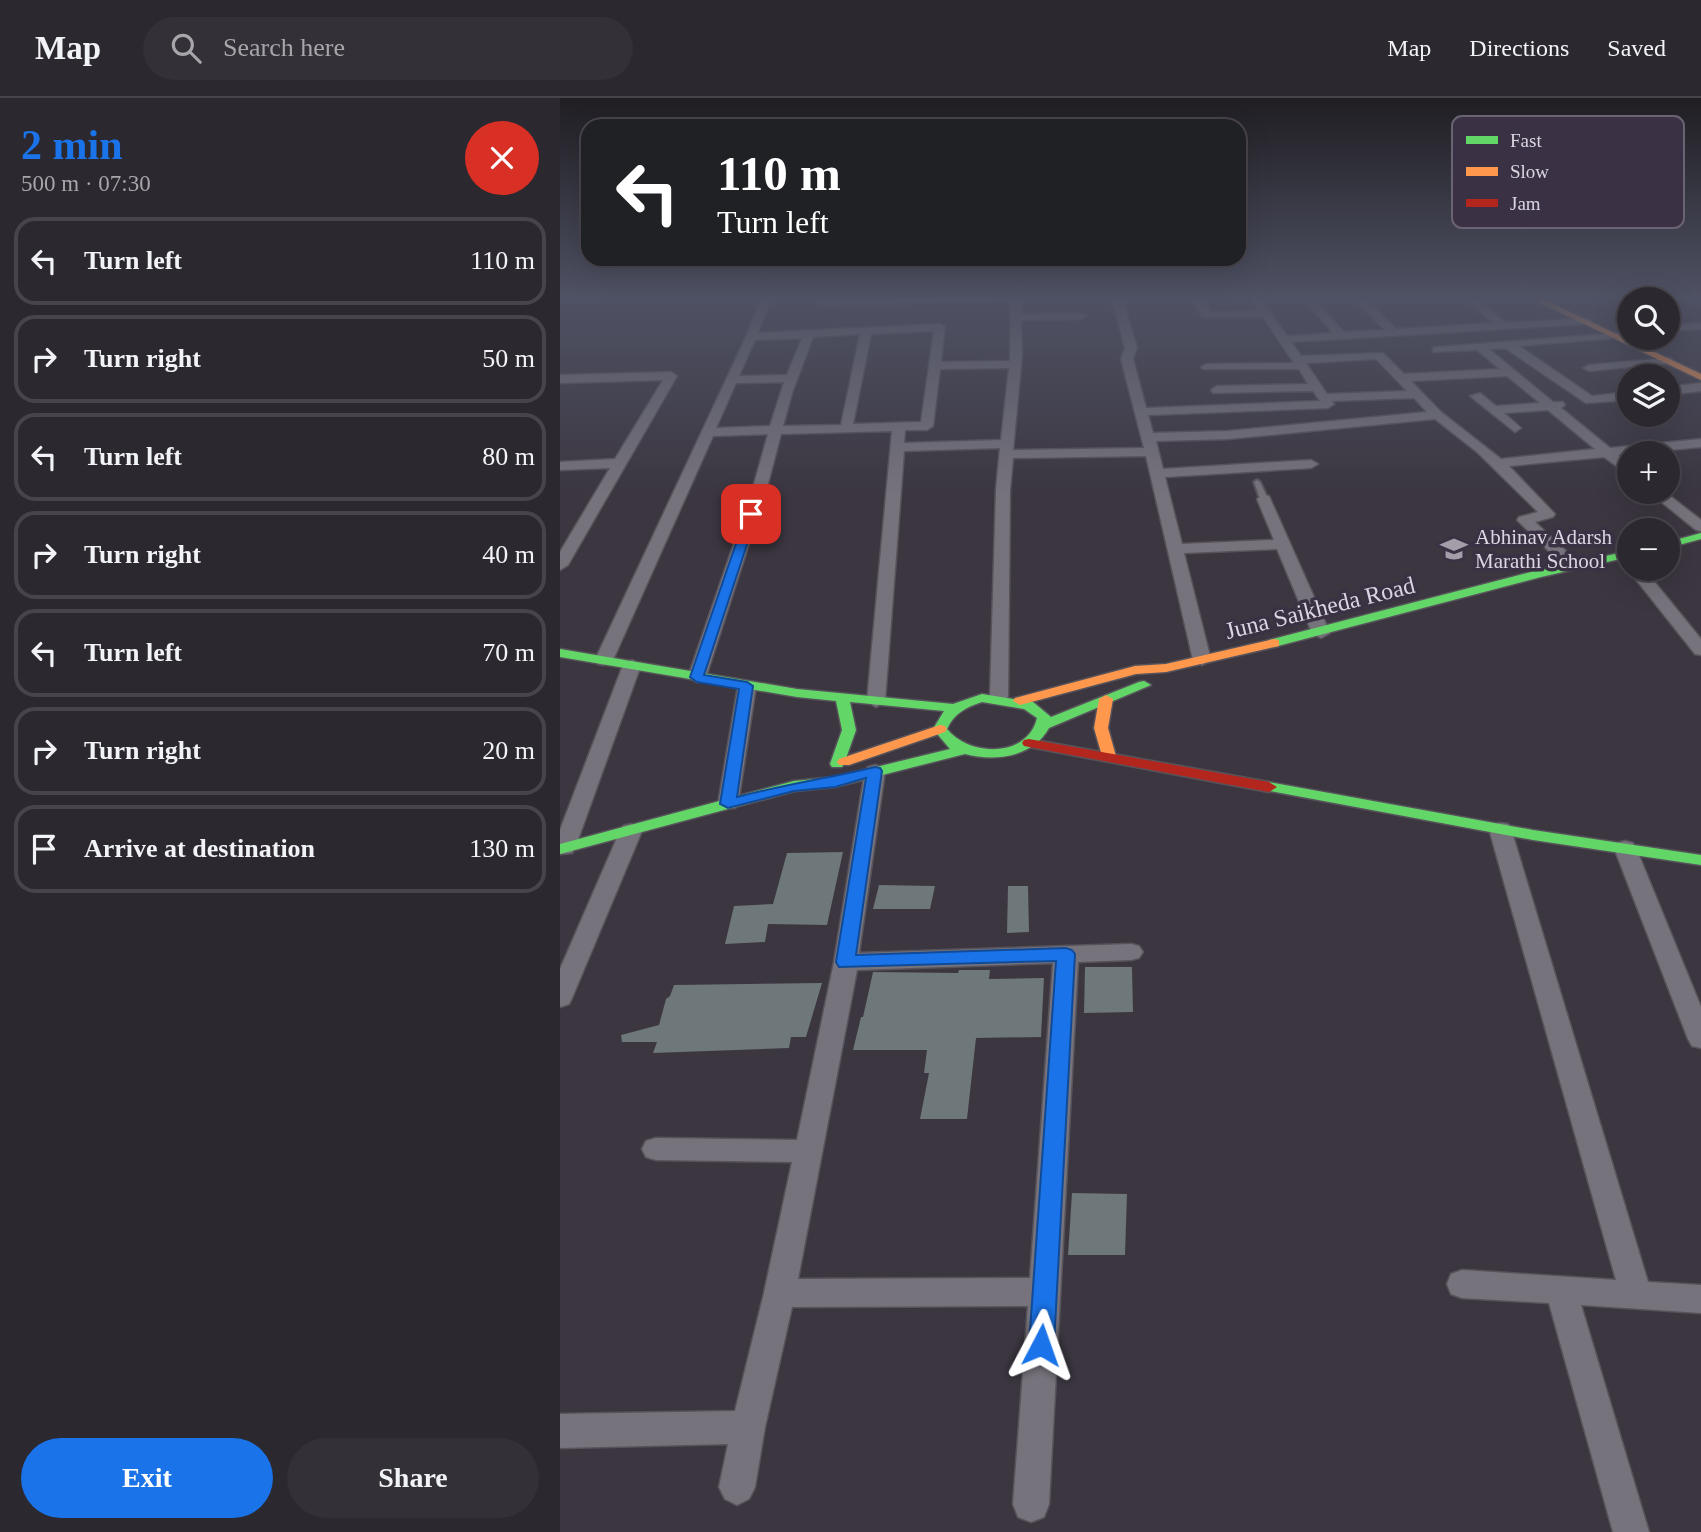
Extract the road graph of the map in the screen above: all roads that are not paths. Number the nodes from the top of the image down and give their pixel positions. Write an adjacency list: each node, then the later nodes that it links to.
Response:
1 (740, 363): 21 (street)
2 (798, 363): 18 (street)
3 (859, 363): 36 (street)
4 (935, 363): 13 (street)
5 (1128, 363): 32 (street)
6 (1300, 363): 14 (street); 25 (street)
7 (1387, 363): 19 (street)
8 (1500, 363): 16 (street)
9 (1535, 363): 29 (street)
10 (1646, 363): 15 (street)
11 (1672, 363): 17 (main road)
12 (1015, 364): 13 (street); 42 (street)
13 (935, 366): 34 (street)
14 (1207, 367)
15 (1589, 368)
16 (1511, 372): 19 (street); 30 (street)
17 (1701, 377)
18 (792, 378): 21 (street); 38 (street)
19 (1401, 378): 26 (street)
20 (560, 379): 45 (street)
21 (732, 380): 37 (street)
22 (1701, 387): 24 (street)
23 (1217, 390): 25 (street)
24 (1680, 390)
25 (1320, 392): 26 (street); 32 (street)
26 (1416, 394): 33 (street)
27 (1476, 396): 31 (street)
28 (1617, 397): 29 (street)
29 (1590, 400): 30 (street)
30 (1552, 406): 31 (street); 43 (street)
31 (1495, 410): 35 (street)
32 (1142, 412): 40 (street)
33 (1437, 415): 40 (street); 46 (street)
34 (899, 427): 36 (street); 41 (street)
35 (1515, 428)
36 (846, 429): 38 (street)
37 (708, 432): 38 (street); 66 (street)
38 (775, 432): 70 (street)
39 (1701, 443): 43 (street)
40 (1150, 444): 42 (street); 49 (street)
41 (897, 447): 42 (street); 75 (street)
42 (1007, 449): 72 (street)
43 (1606, 452): 44 (street); 46 (street)
44 (1617, 461)
45 (620, 463): 48 (street); 56 (street)
46 (1499, 463): 61 (street)
47 (1311, 464): 49 (street)
48 (560, 466)
49 (1157, 473): 58 (street)
50 (1256, 482): 51 (lane)
51 (1264, 499): 57 (street)
52 (1671, 504): 53 (street)
53 (1701, 527)
54 (1701, 536): 55 (main road)
55 (1680, 542)
56 (566, 543): 60 (street)
57 (1282, 544): 58 (street); 63 (street)
58 (1175, 549): 67 (street)
59 (1617, 561): 61 (main road, Juna Saikheda Road)
60 (560, 565)
61 (1572, 565): 63 (main road, Juna Saikheda Road)
62 (1647, 581): 64 (street)
63 (1321, 633): 67 (main road, Juna Saikheda Road)
64 (1700, 646)
65 (560, 653): 66 (main road)
66 (604, 660): 68 (main road)
67 (1202, 660): 69 (main road, Juna Saikheda Road)
68 (632, 665): 70 (main road); 89 (street)
69 (1166, 668): 74 (main road); 76 (main road, Juna Saikheda Road)
70 (697, 677): 71 (main road)
71 (747, 686): 73 (main road); 86 (street)
72 (999, 697): 76 (main road); 77 (main road)
73 (842, 698): 75 (main road); 83 (main road)
74 (1106, 699): 78 (main road); 82 (main road)
75 (876, 701): 77 (main road)
76 (1020, 701): 78 (main road)
77 (954, 708): 79 (main road)
78 (1043, 724): 80 (main road)
79 (940, 729): 81 (main road); 83 (main road)
80 (1029, 743): 81 (main road); 82 (main road)
81 (963, 750): 84 (main road)
82 (1109, 756): 87 (main road)
83 (837, 764): 85 (main road)
84 (875, 771): 85 (main road); 94 (street)
85 (794, 786): 86 (main road)
86 (728, 804): 88 (main road)
87 (1500, 829): 90 (main road); 103 (street)
88 (631, 831): 89 (main road); 95 (street)
89 (562, 848)
90 (1625, 848): 91 (main road); 96 (street)
91 (1701, 860)
92 (1131, 952): 93 (street)
93 (1066, 954): 94 (street); 101 (street)
94 (846, 962): 98 (street)
95 (560, 998)
96 (1701, 1040)
97 (656, 1149): 98 (street)
98 (807, 1151): 102 (street)
99 (1462, 1284): 100 (street)
100 (1561, 1290): 103 (street); 109 (street)
101 (1045, 1292): 102 (street); 108 (street)
102 (780, 1293): 105 (street)
103 (1636, 1295): 104 (street)
104 (1701, 1299)
105 (748, 1427): 106 (street); 107 (street)
106 (560, 1432)
107 (737, 1487)
108 (1031, 1504)
109 (1632, 1532)

